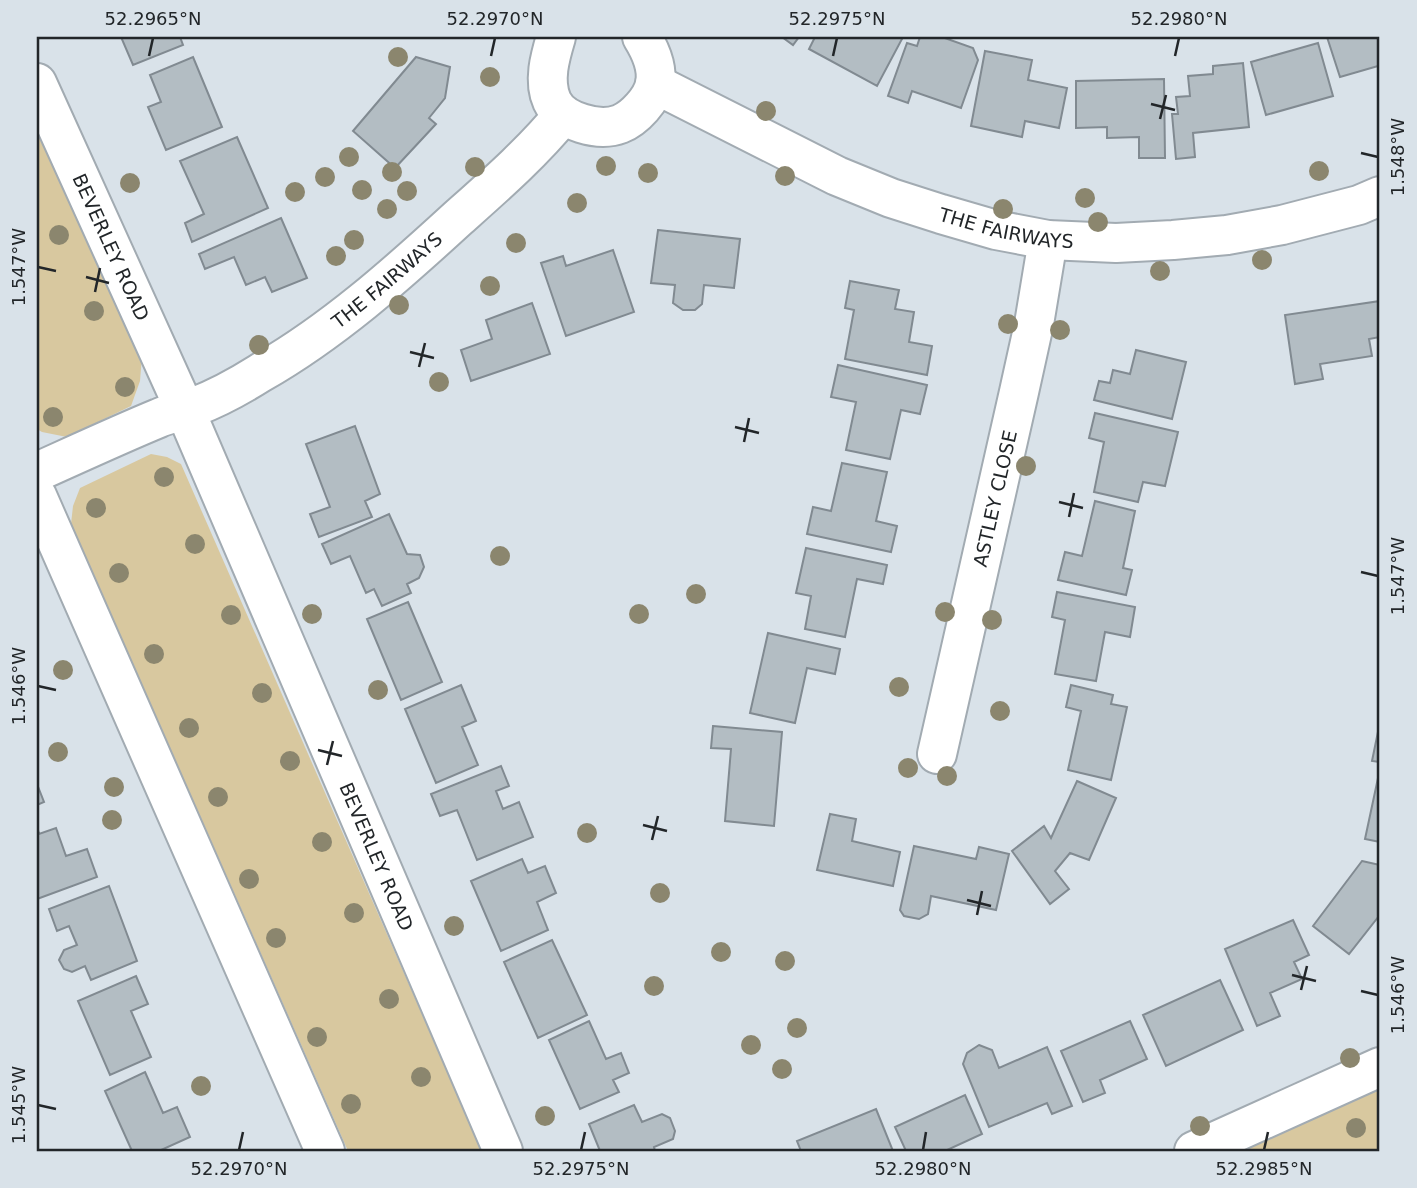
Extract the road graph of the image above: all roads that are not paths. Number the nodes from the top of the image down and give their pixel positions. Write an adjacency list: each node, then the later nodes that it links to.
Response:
1 (556, 37): 5 (street)
2 (642, 37): 4 (street)
3 (37, 83): 8 (street, BEVERLEY ROAD)
4 (655, 84): 5 (street); 7 (street, THE FAIRWAYS)
5 (563, 115): 8 (street, THE FAIRWAYS)
6 (1380, 196): 7 (street, THE FAIRWAYS)
7 (1048, 240): 11 (street, ASTLEY CLOSE)
8 (185, 410): 9 (street); 14 (street, BEVERLEY ROAD)
9 (37, 472)
10 (37, 496): 13 (street)
11 (937, 754)
12 (1380, 1067): 15 (street)
13 (326, 1151)
14 (503, 1151)
15 (1194, 1151)

